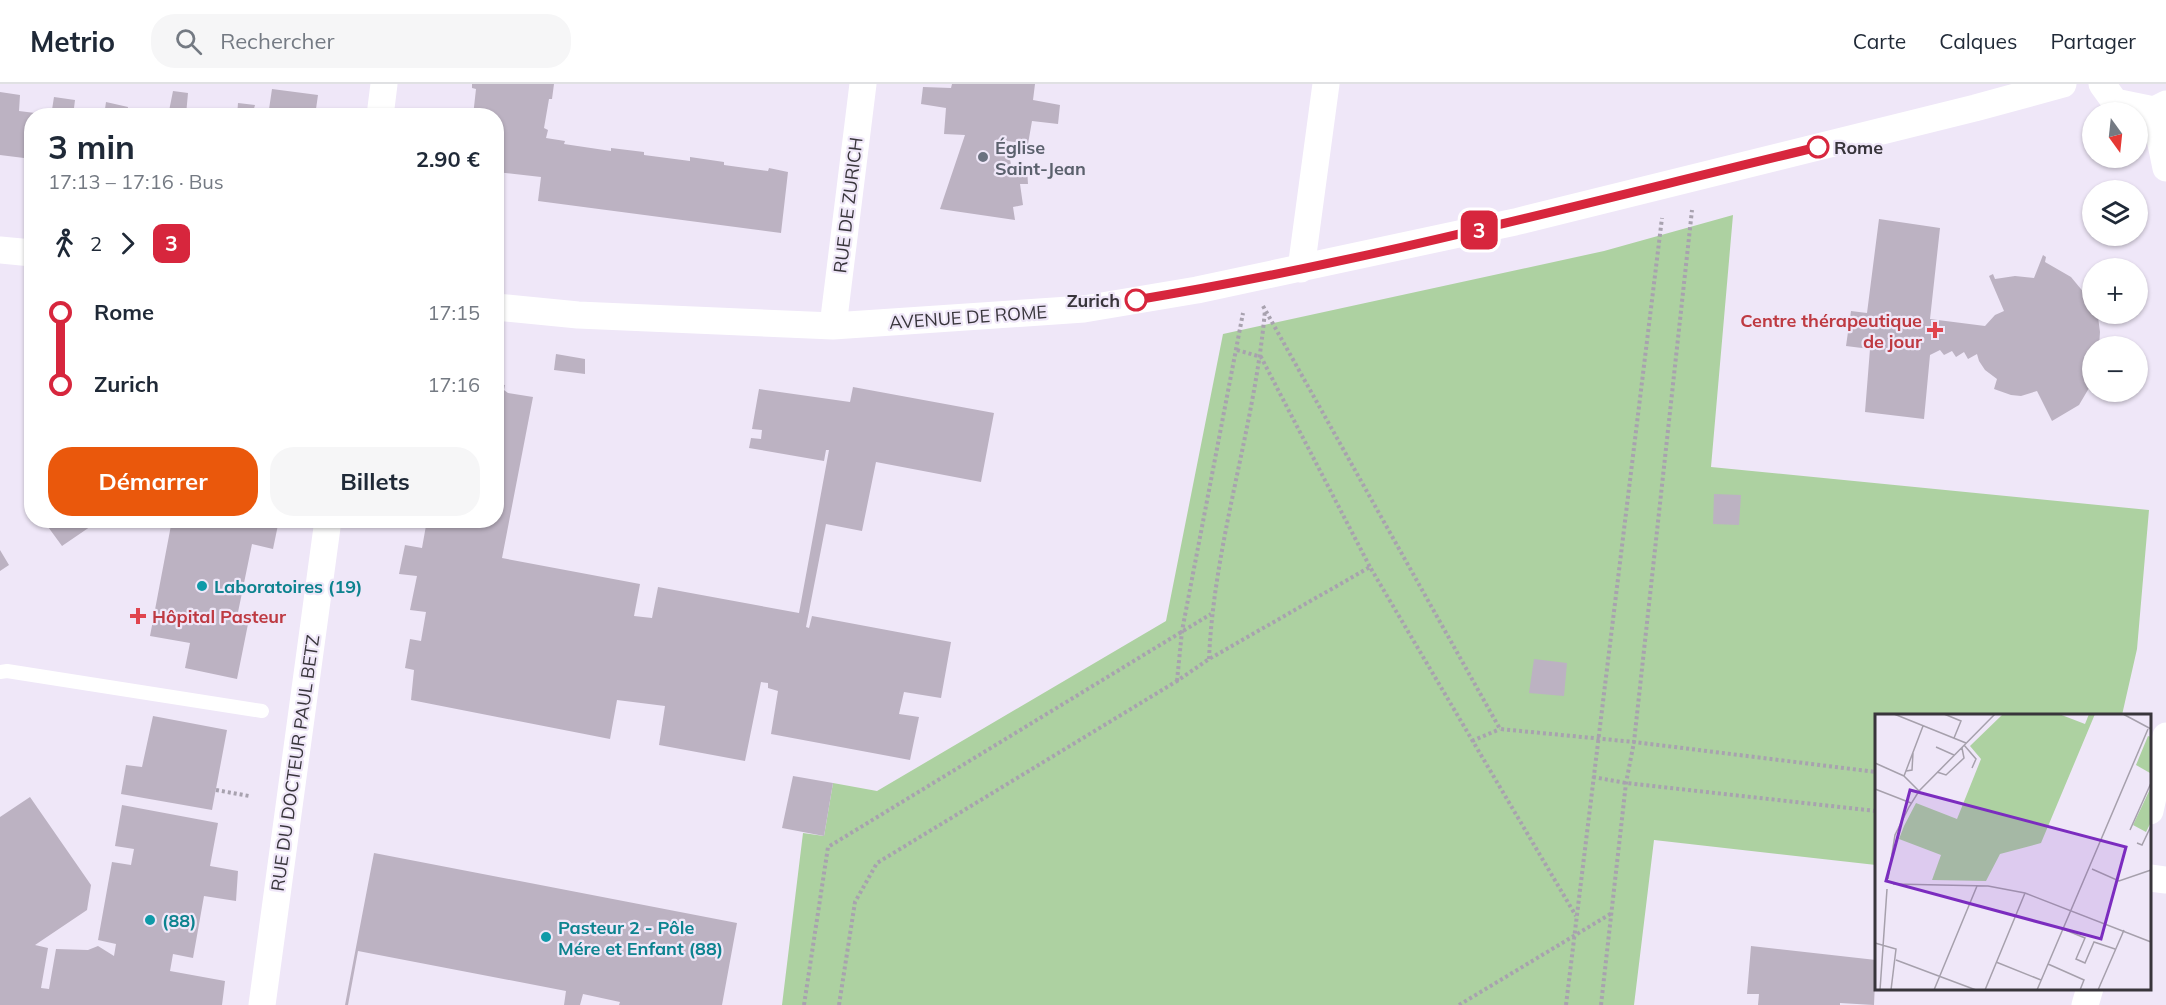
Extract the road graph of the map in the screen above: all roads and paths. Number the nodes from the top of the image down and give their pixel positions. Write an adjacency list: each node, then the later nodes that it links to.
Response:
1 (384, 84): 7 (street)
2 (863, 84): 17 (street, RUE DE ZURICH)
3 (1326, 84): 13 (street)
4 (2062, 84): 9 (street, AVENUE DE ROME)
5 (2102, 84): 6 (street)
6 (2160, 107): 8 (street)
7 (381, 108)
8 (2166, 168)
9 (1695, 178): 10 (street, AVENUE DE ROME); 32 (path)
10 (1666, 184): 13 (street, AVENUE DE ROME); 30 (path)
11 (0, 250): 12 (street)
12 (24, 252)
13 (1301, 268): 14 (street, AVENUE DE ROME)
14 (1249, 279): 16 (path); 17 (street, AVENUE DE ROME); 18 (path)
15 (504, 308): 17 (street, AVENUE DE ROME)
16 (1265, 309): 19 (path); 28 (path)
17 (833, 326)
18 (1237, 350): 19 (path); 23 (path)
19 (1261, 357): 21 (path); 22 (path)
20 (327, 528): 46 (street, RUE DU DOCTEUR PAUL BETZ)
21 (1370, 567): 24 (path); 31 (path)
22 (1211, 614): 23 (path); 24 (path)
23 (1182, 631): 26 (path); 47 (path)
24 (1209, 659): 26 (path)
25 (0, 672): 27 (lane)
26 (1177, 681): 48 (path)
27 (262, 711)
28 (1500, 729): 30 (path); 31 (path)
29 (2166, 736): 38 (street)
30 (1598, 739): 32 (path); 34 (path)
31 (1472, 741): 43 (path)
32 (1634, 742): 33 (path); 35 (path)
33 (1875, 772)
34 (1593, 777): 35 (path); 43 (path)
35 (1626, 783): 39 (path); 42 (path)
36 (216, 790): 37 (path)
37 (249, 796)
38 (2151, 806)
39 (1875, 811)
40 (2151, 878): 41 (street)
41 (2166, 880)
42 (1613, 913): 44 (path); 51 (path)
43 (1576, 916): 44 (path)
44 (1574, 936): 49 (path); 50 (path)
45 (2089, 990): 52 (street)
46 (262, 1005)
47 (804, 1005)
48 (839, 1005)
49 (1459, 1005)
50 (1566, 1005)
51 (1601, 1005)
52 (2085, 1005)

